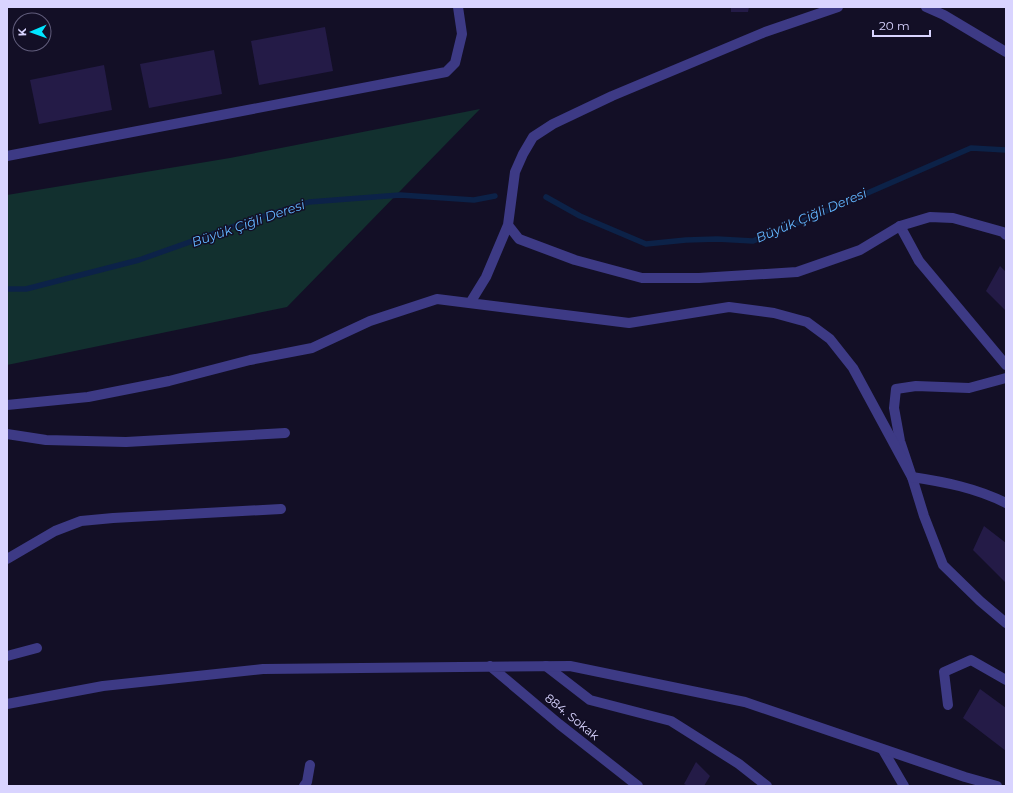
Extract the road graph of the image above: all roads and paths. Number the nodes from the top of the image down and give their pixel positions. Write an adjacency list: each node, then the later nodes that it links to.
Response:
1 (458, 7): 5 (street)
2 (838, 7): 6 (street)
3 (926, 7): 4 (street)
4 (1006, 52)
5 (7, 156)
6 (508, 225): 7 (street); 9 (street)
7 (900, 226): 8 (street); 10 (street)
8 (1006, 235)
9 (470, 303): 12 (street); 15 (street)
10 (1006, 365)
11 (1006, 378): 15 (street)
12 (7, 405)
13 (285, 433): 14 (street)
14 (7, 434)
15 (912, 477): 16 (street); 19 (street)
16 (1006, 503)
17 (282, 509): 18 (street)
18 (7, 559)
19 (1006, 624)
20 (37, 648): 21 (street)
21 (7, 656)
22 (490, 666): 23 (street); 25 (street); 30 (street, 884. Sokak)
23 (546, 666): 27 (street); 31 (street)
24 (1006, 680): 26 (street)
25 (7, 704)
26 (948, 705)
27 (883, 750): 32 (street); 33 (street)
28 (310, 765): 29 (street)
29 (304, 786)
30 (638, 786)
31 (767, 786)
32 (904, 786)
33 (997, 786)

